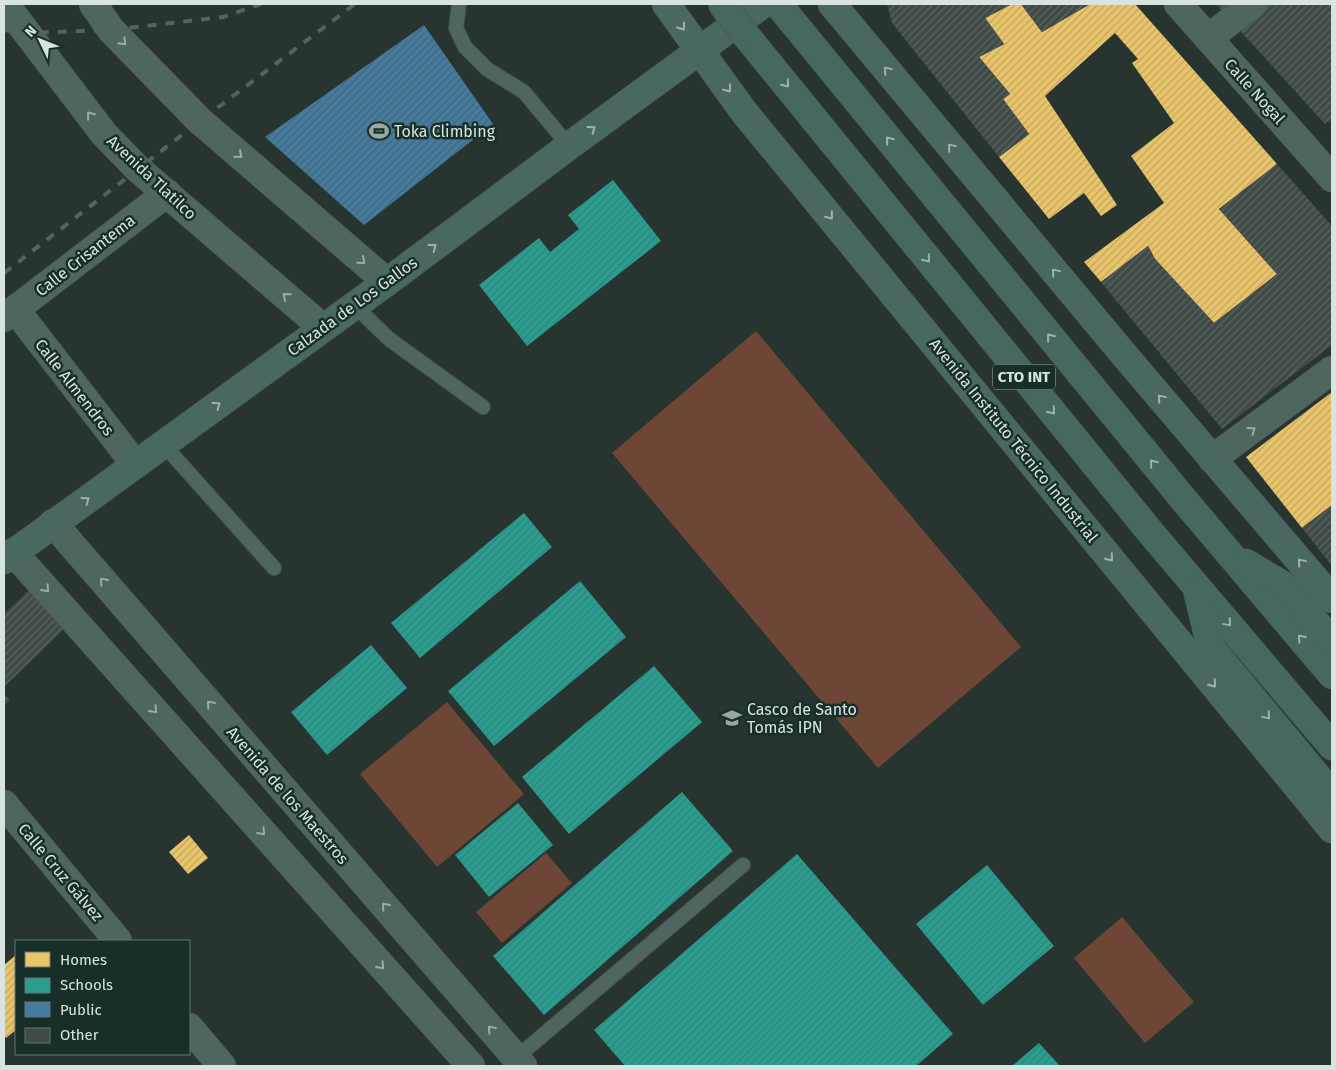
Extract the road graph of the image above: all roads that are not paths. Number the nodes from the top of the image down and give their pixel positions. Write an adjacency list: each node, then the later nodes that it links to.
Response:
1 (5, 4): 15 (street, Avenida Tlatilco, one-way to 1)
2 (92, 4): 16 (street, one-way to 16)
3 (459, 4): 13 (lane)
4 (666, 4): 12 (main road, CTO INT, one-way to 12)
5 (722, 4): 29 (highway, CTO INT, one-way to 29, bridge)
6 (763, 4): 12 (main road, Calzada de Los Gallos)
7 (778, 4): 26 (highway, CTO INT, one-way to 7)
8 (832, 4): 23 (main road, one-way to 8)
9 (1178, 4): 11 (street, Calle Nogal)
10 (1253, 4): 11 (street)
11 (1208, 38): 14 (street, Calle Nogal)
12 (698, 50): 13 (main road, Calzada de Los Gallos, one-way to 12); 36 (main road, Avenida Instituto Técnico Industrial / CTO INT, one-way to 36)
13 (568, 146): 16 (main road, Calzada de Los Gallos, one-way to 13)
14 (1328, 164)
15 (167, 192): 18 (street, Calle Crisantema); 19 (street, Avenida Tlatilco, one-way to 15)
16 (387, 282): 17 (main road, Calzada de Los Gallos)
17 (354, 305): 19 (main road, Calzada de Los Gallos); 21 (lane)
18 (10, 314): 24 (street, Calle Almendros)
19 (323, 328): 22 (main road, Calzada de Los Gallos, one-way to 19)
20 (1332, 370): 23 (street, one-way to 20)
21 (483, 407)
22 (163, 444): 24 (main road, Calzada de Los Gallos); 28 (lane)
23 (1212, 459): 30 (main road, one-way to 23)
24 (135, 464): 25 (main road, Calzada de Los Gallos, one-way to 24)
25 (53, 523): 27 (main road, Calzada de Los Gallos); 40 (street, Avenida de los Maestros, one-way to 25)
26 (1225, 550): 31 (highway); 32 (highway, CTO INT, one-way to 26)
27 (9, 556): 42 (street, one-way to 42)
28 (274, 568)
29 (1195, 584): 33 (highway, CTO INT, one-way to 33); 34 (highway, one-way to 34)
30 (1332, 599)
31 (1332, 641)
32 (1332, 676)
33 (1332, 746)
34 (1332, 794)
35 (4, 804): 38 (street, Calle Cruz Gálvez)
36 (1332, 829)
37 (743, 865): 40 (lane)
38 (117, 940)
39 (190, 1027): 41 (street)
40 (519, 1062)
41 (222, 1066)
42 (471, 1066)

